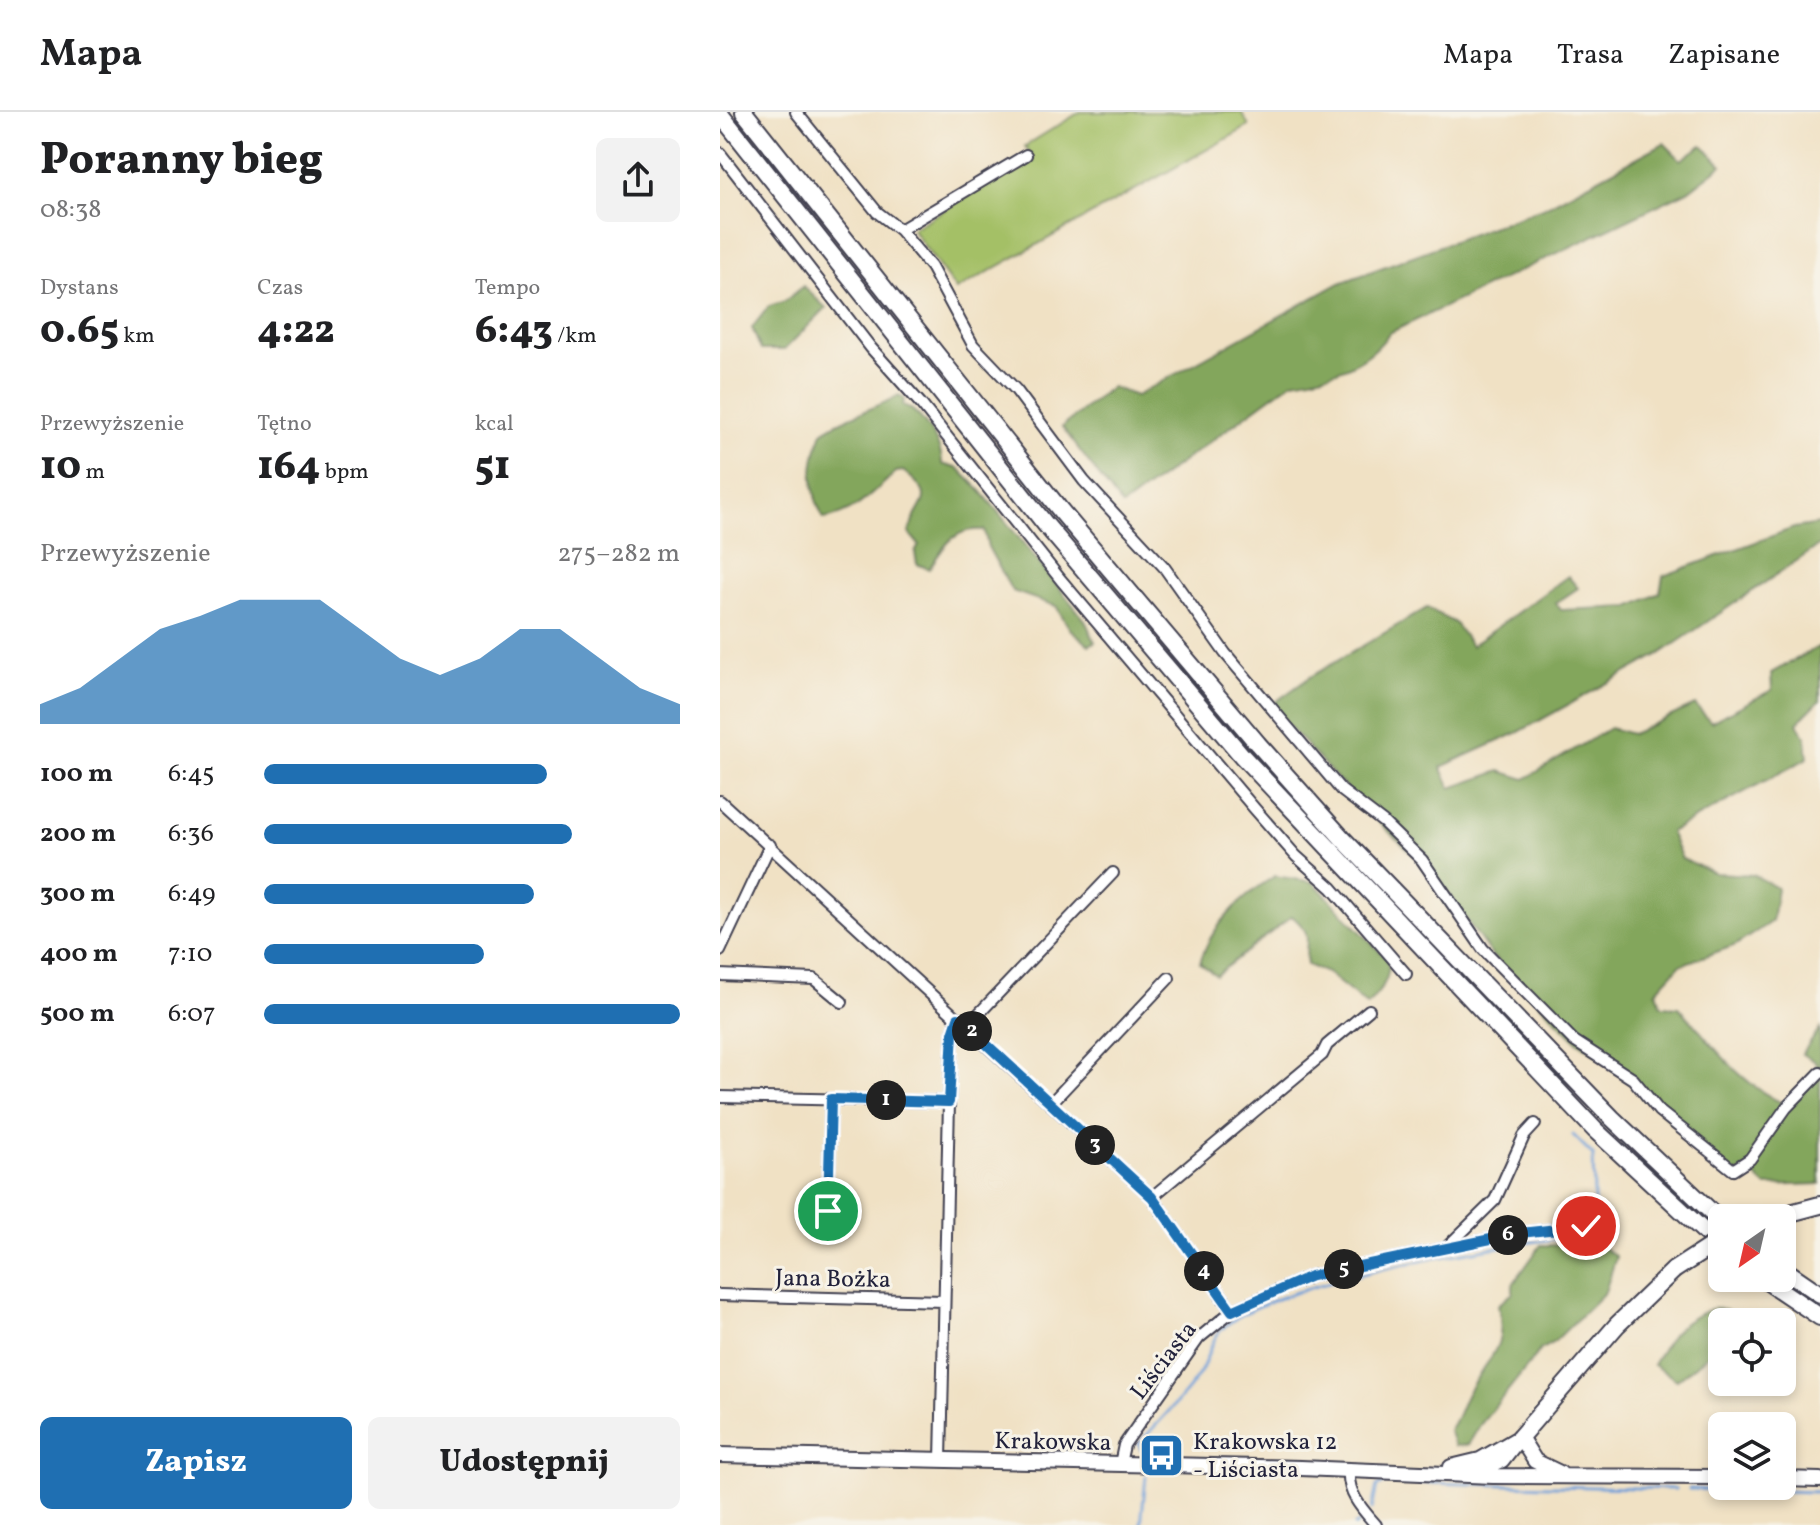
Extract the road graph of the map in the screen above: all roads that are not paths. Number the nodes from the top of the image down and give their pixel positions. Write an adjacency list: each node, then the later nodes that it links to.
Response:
1 (744, 112): 26 (main road)
2 (796, 112): 6 (street)
3 (720, 114): 30 (main road)
4 (720, 153): 11 (street)
5 (1026, 155): 6 (street)
6 (900, 230): 18 (street)
7 (720, 801): 8 (street)
8 (770, 845): 10 (street); 16 (street)
9 (1113, 873): 17 (street)
10 (720, 951)
11 (1406, 974)
12 (720, 975): 14 (street)
13 (1169, 978): 22 (street)
14 (842, 1002)
15 (1369, 1010): 24 (street)
16 (958, 1018): 17 (street); 21 (street)
17 (967, 1026): 22 (street)
18 (1820, 1073)
19 (720, 1097): 20 (street)
20 (831, 1099): 21 (street); 27 (street)
21 (949, 1102): 37 (street)
22 (1051, 1103): 24 (street)
23 (1535, 1124): 31 (street)
24 (1152, 1197): 38 (street)
25 (1820, 1205): 28 (main road)
26 (1708, 1209)
27 (828, 1211)
28 (1796, 1211)
29 (1586, 1226): 31 (street, Liściasta)
30 (1708, 1235)
31 (1447, 1247): 38 (street, Liściasta)
32 (1708, 1248): 40 (main road, bridge)
33 (1796, 1278): 35 (main road)
34 (1783, 1292): 39 (main road)
35 (1820, 1294)
36 (720, 1295): 37 (street, Jana Bożka)
37 (944, 1301): 42 (street)
38 (1232, 1311): 43 (street, Liściasta)
39 (1820, 1317)
40 (1520, 1437): 45 (main road, Krakowska); 46 (main road, Krakowska); 47 (main road, Krakowska); 48 (main road)
41 (720, 1455): 42 (main road, Krakowska)
42 (941, 1460): 43 (main road, Krakowska)
43 (1120, 1464): 44 (main road, Krakowska)
44 (1349, 1470): 45 (main road, Krakowska); 52 (street)
45 (1433, 1472): 46 (main road, Krakowska)
46 (1471, 1473): 48 (main road, Krakowska)
47 (1564, 1474): 48 (main road, Krakowska); 49 (main road, Krakowska)
48 (1545, 1476)
49 (1708, 1477)
50 (1796, 1479): 51 (main road)
51 (1820, 1480)
52 (1376, 1525)

